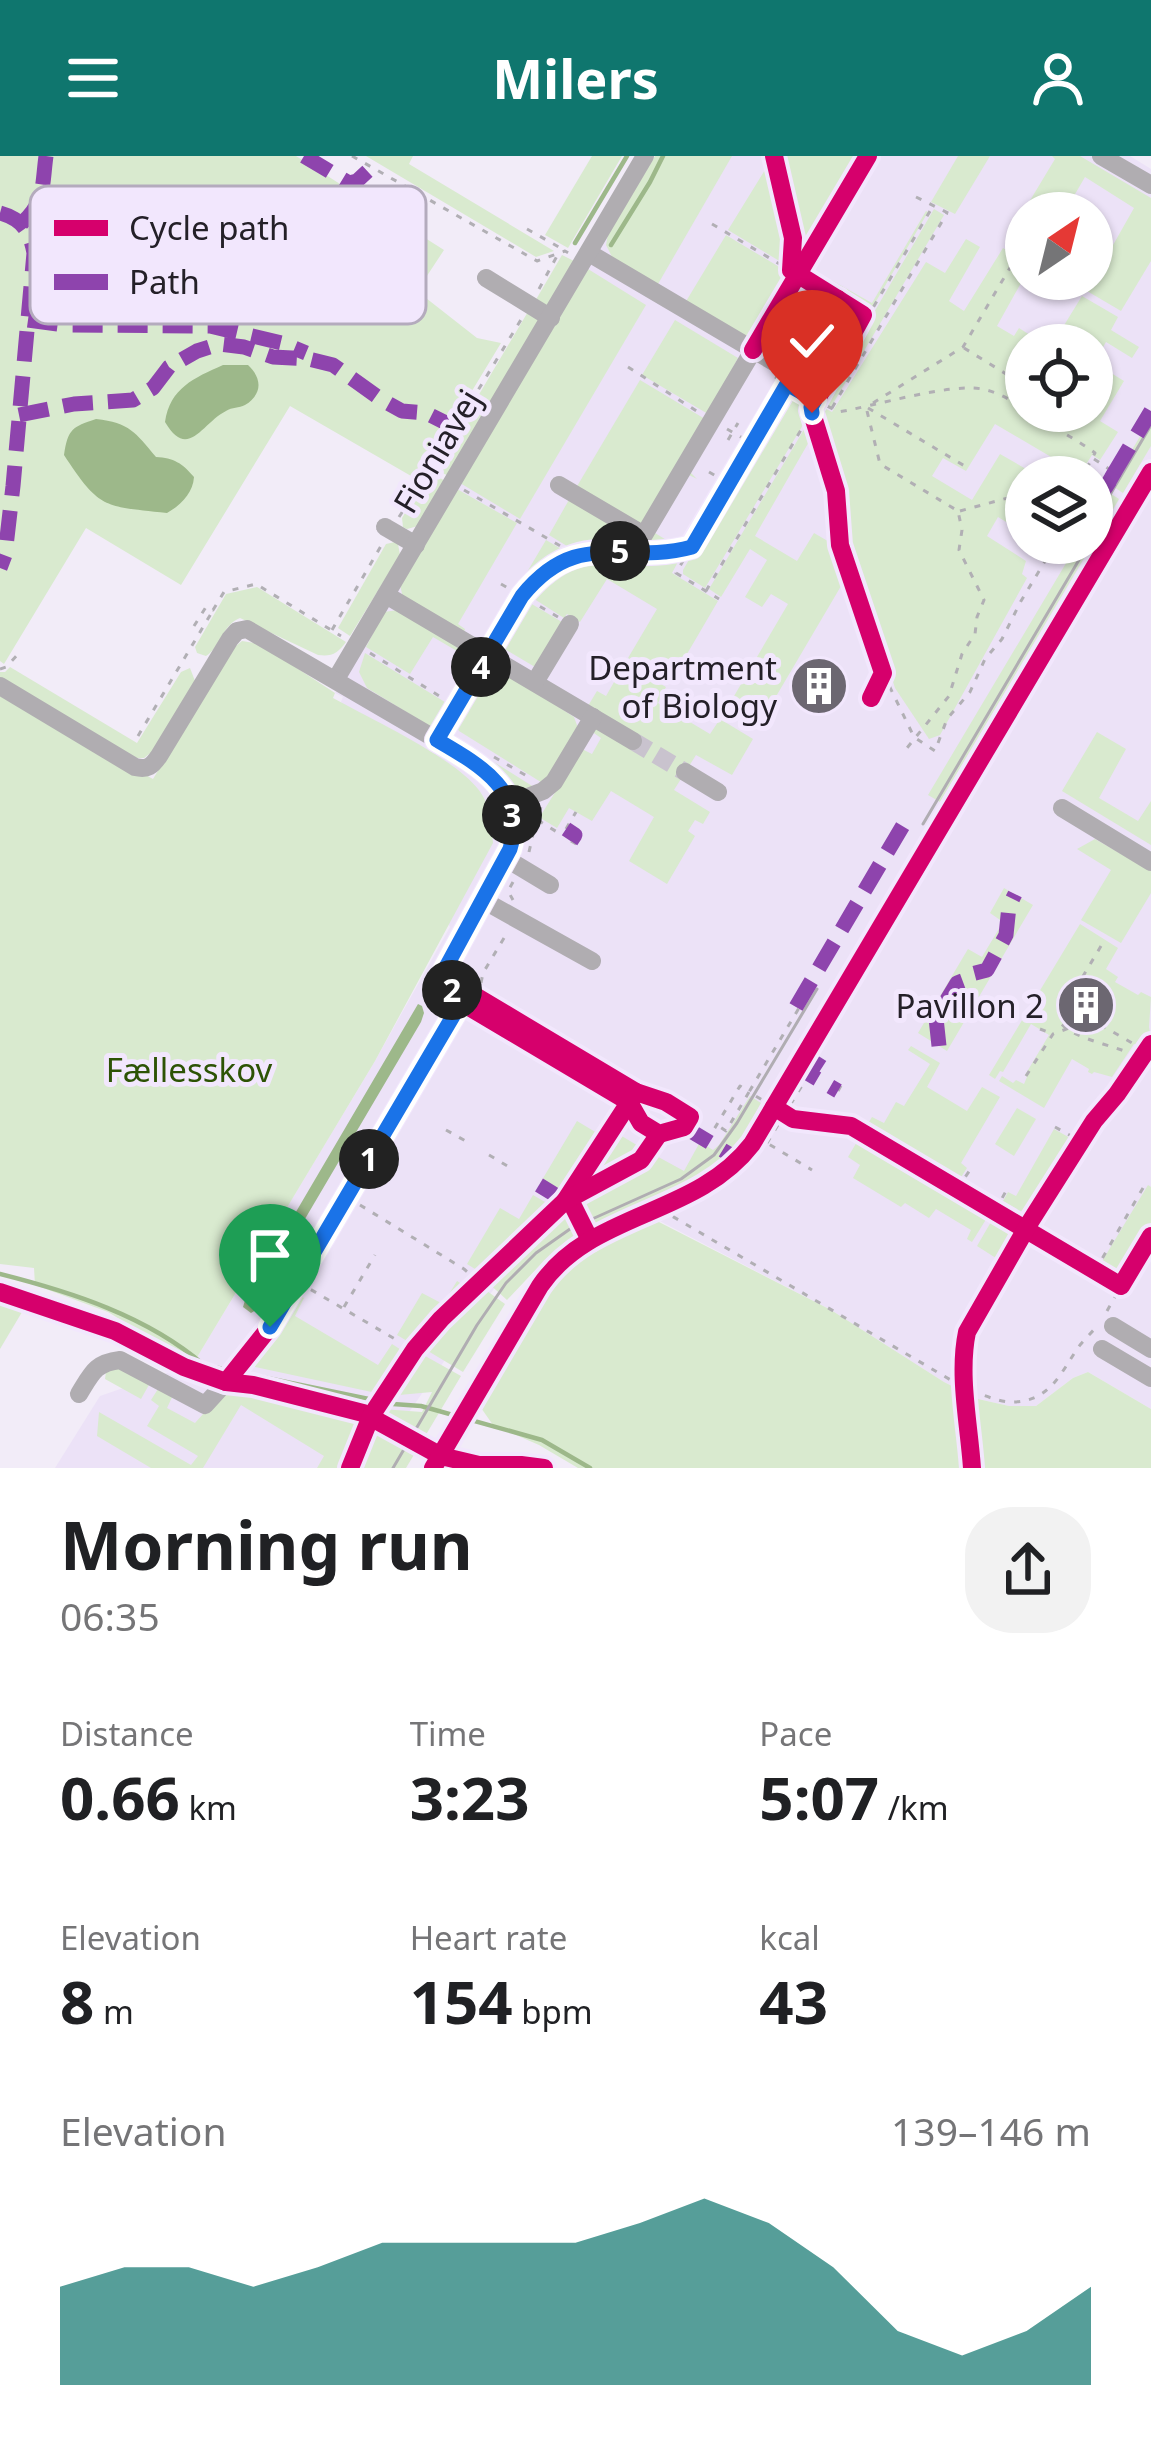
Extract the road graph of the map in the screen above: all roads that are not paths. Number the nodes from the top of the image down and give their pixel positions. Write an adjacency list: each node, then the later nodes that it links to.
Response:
1 (645, 156): 5 (street, Fioniavej)
2 (868, 156): 8 (street)
3 (1101, 156): 4 (street)
4 (1151, 185)
5 (586, 257): 7 (street, Fioniavej); 8 (street)
6 (486, 278): 7 (street)
7 (551, 318): 14 (street, Fioniavej)
8 (753, 350): 9 (street); 10 (street)
9 (771, 368)
10 (686, 463): 11 (street); 12 (street)
11 (708, 474)
12 (559, 484)
13 (386, 527): 14 (street)
14 (416, 545): 15 (street, Fioniavej)
15 (386, 595): 17 (street, Fioniavej); 18 (street)
16 (567, 622): 18 (street)
17 (336, 679): 19 (street); 24 (street)
18 (535, 682): 20 (street)
19 (0, 686)
20 (593, 717): 21 (street); 24 (street)
21 (633, 741)
22 (685, 772): 23 (street)
23 (718, 792)
24 (510, 805): 26 (street)
25 (1062, 808): 27 (street)
26 (505, 858): 28 (street); 29 (street)
27 (1151, 862)
28 (550, 885)
29 (481, 899): 30 (street); 37 (street)
30 (592, 961)
31 (510, 1024): 32 (street)
32 (528, 1035)
33 (546, 1046): 34 (street)
34 (566, 1057)
35 (584, 1068): 36 (street)
36 (613, 1086)
37 (328, 1226)
38 (1113, 1326): 39 (street)
39 (1146, 1346): 41 (street)
40 (1102, 1349): 41 (street)
41 (1129, 1365): 42 (street)
42 (1151, 1378)
43 (226, 1382): 44 (street)
44 (79, 1394)

